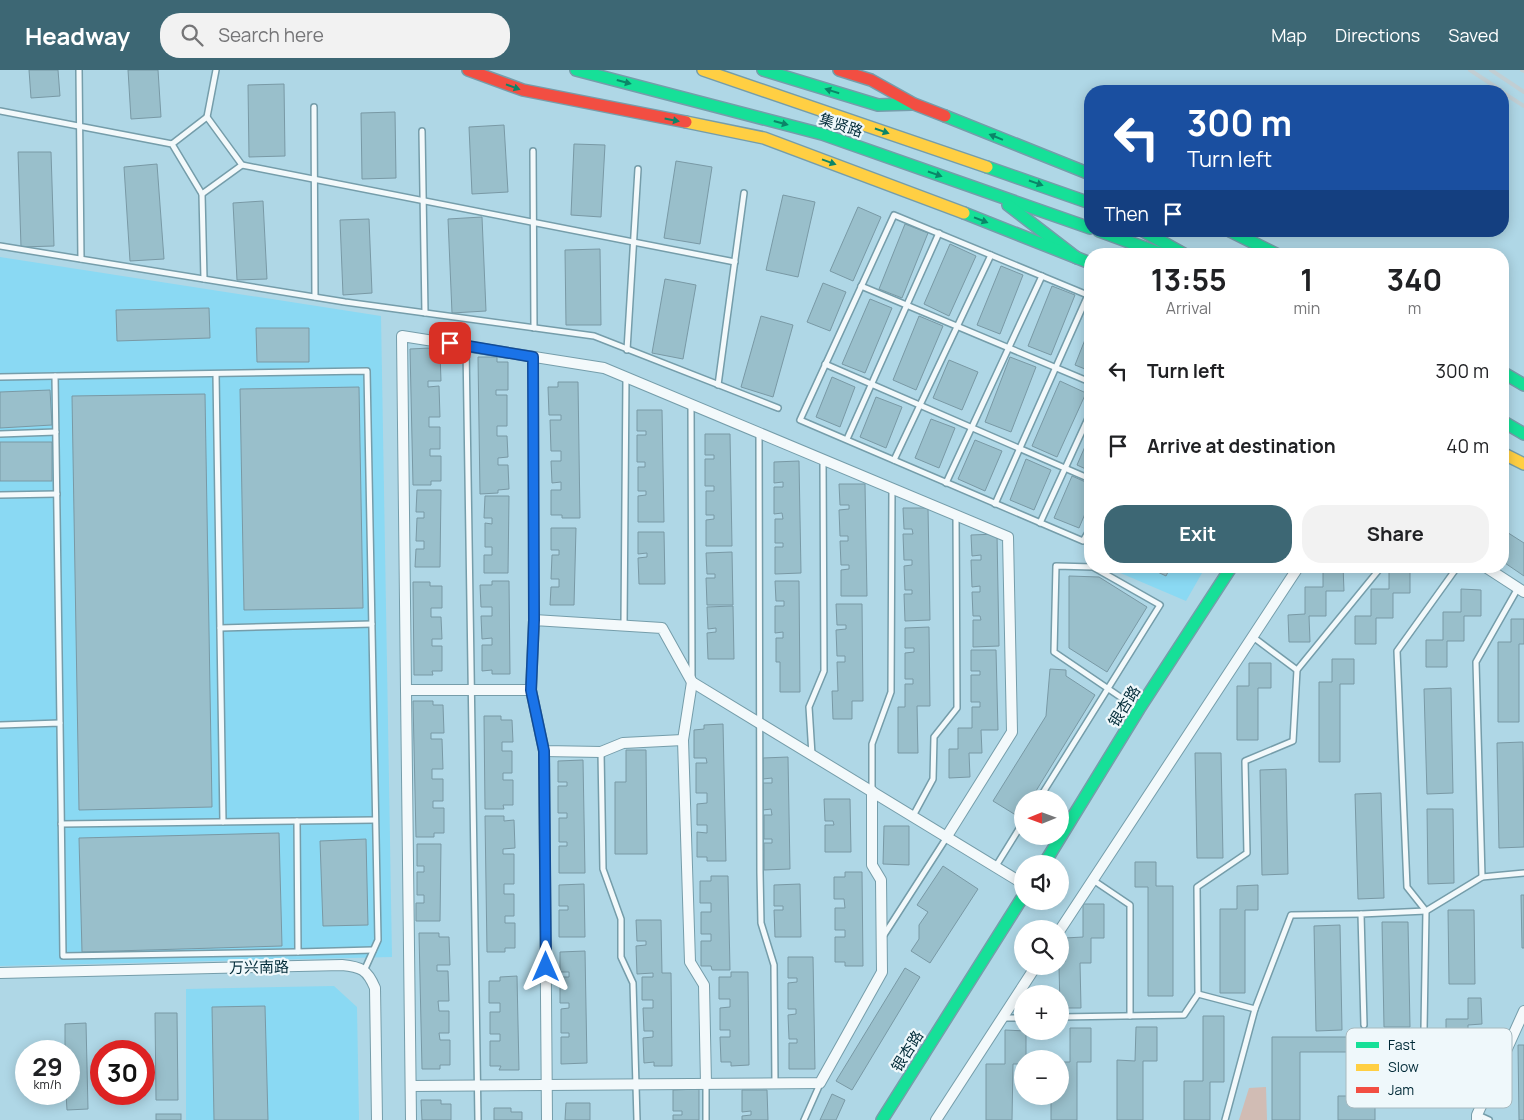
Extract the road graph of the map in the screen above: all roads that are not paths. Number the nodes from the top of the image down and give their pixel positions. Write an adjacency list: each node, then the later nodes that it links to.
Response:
1 (79, 70): 12 (lane)
2 (216, 70): 11 (lane)
3 (468, 70): 37 (main road, one-way to 37)
4 (576, 70): 22 (main road, 集贤路, one-way to 22)
5 (703, 70): 24 (main road, one-way to 24)
6 (763, 70): 8 (main road, one-way to 6)
7 (839, 70): 8 (main road)
8 (914, 104): 18 (main road, one-way to 8)
9 (314, 107): 19 (lane)
10 (0, 111): 12 (lane)
11 (206, 117): 14 (lane); 16 (lane)
12 (80, 127): 14 (lane); 38 (lane)
13 (422, 130): 23 (lane)
14 (172, 144): 21 (lane)
15 (533, 151): 25 (lane)
16 (242, 165): 19 (lane); 21 (lane)
17 (638, 169): 31 (lane)
18 (1084, 172)
19 (314, 179): 23 (lane); 45 (lane)
20 (744, 193): 40 (lane)
21 (202, 194): 42 (lane)
22 (993, 194): 26 (main road, 集贤路); 37 (main road)
23 (424, 200): 25 (lane); 48 (lane)
24 (1084, 200)
25 (534, 222): 31 (lane); 50 (lane)
26 (1084, 226)
27 (939, 233): 36 (lane); 43 (lane); 46 (lane)
28 (1115, 237): 33 (main road)
29 (1154, 237): 34 (main road)
30 (1242, 237): 35 (main road)
31 (634, 242): 40 (lane); 53 (lane)
32 (0, 246): 38 (lane)
33 (1146, 248)
34 (1173, 248)
35 (1264, 248)
36 (990, 255): 41 (lane); 49 (lane)
37 (1077, 258): 39 (main road)
38 (81, 259): 42 (lane)
39 (1084, 261)
40 (735, 262): 64 (lane)
41 (1042, 276): 44 (lane); 52 (lane)
42 (204, 279): 45 (lane)
43 (861, 286): 46 (lane); 55 (lane)
44 (1084, 293)
45 (315, 297): 48 (lane)
46 (907, 305): 49 (lane); 63 (lane)
47 (1084, 306): 56 (lane)
48 (425, 313): 50 (lane)
49 (957, 326): 52 (lane); 67 (lane)
50 (534, 328): 53 (lane)
51 (466, 346): 54 (street); 108 (street); 109 (lane)
52 (1009, 348): 56 (lane); 71 (lane)
53 (627, 350): 64 (lane)
54 (533, 357): 61 (street); 100 (lane)
55 (825, 364): 63 (lane); 76 (lane)
56 (1056, 368): 62 (lane); 77 (lane)
57 (216, 374): 58 (lane); 101 (lane); 103 (lane)
58 (55, 376): 60 (lane); 72 (lane)
59 (1509, 376): 65 (main road)
60 (0, 377)
61 (626, 377): 66 (street); 102 (lane)
62 (1084, 380)
63 (871, 384): 67 (lane); 76 (lane)
64 (718, 385): 68 (lane)
65 (1524, 385)
66 (691, 405): 73 (street); 106 (lane)
67 (920, 405): 71 (lane); 80 (lane)
68 (778, 408)
69 (1509, 425): 75 (main road)
70 (1084, 427): 82 (lane)
71 (972, 428): 77 (lane); 84 (lane)
72 (56, 432): 74 (lane); 86 (lane)
73 (759, 433): 79 (street); 112 (lane)
74 (0, 434)
75 (1524, 434)
76 (847, 439): 80 (lane)
77 (1020, 448): 82 (lane); 88 (lane)
78 (1509, 456): 81 (main road)
79 (823, 460): 85 (street); 118 (lane)
80 (894, 460): 84 (lane)
81 (1524, 464)
82 (1065, 468): 83 (lane); 90 (lane)
83 (1084, 476)
84 (946, 483): 88 (lane)
85 (892, 489): 89 (street); 120 (lane)
86 (57, 494): 87 (lane); 113 (lane)
87 (0, 495)
88 (995, 504): 90 (lane)
89 (956, 515): 121 (lane); 126 (street)
90 (1040, 523): 91 (lane)
91 (1084, 539)
92 (1084, 568): 107 (lane)
93 (1102, 573): 107 (lane)
94 (1227, 573): 111 (main road, 银杏路)
95 (1294, 573): 104 (street)
96 (1376, 573): 105 (lane)
97 (1453, 573): 135 (lane)
98 (1495, 573): 99 (street)
99 (1521, 590): 131 (lane)
100 (534, 620): 102 (street); 110 (street)
101 (372, 624): 103 (lane); 122 (lane)
102 (624, 626): 106 (street)
103 (220, 628): 124 (lane)
104 (1252, 636): 105 (lane); 133 (street)
105 (1297, 670): 144 (lane)
106 (692, 682): 112 (street); 115 (street)
107 (1108, 689): 111 (lane); 119 (lane)
108 (406, 690): 109 (street); 160 (street)
109 (470, 690): 110 (street); 158 (lane)
110 (531, 690): 116 (street)
111 (1139, 709): 128 (main road, 银杏路)
112 (759, 723): 118 (street); 156 (lane)
113 (60, 724): 114 (lane); 125 (lane)
114 (0, 725)
115 (683, 740): 117 (street); 155 (street)
116 (544, 751): 117 (street); 159 (street)
117 (601, 752): 154 (lane)
118 (812, 755): 120 (street)
119 (1045, 790)
120 (872, 791): 121 (street); 138 (street)
121 (913, 816): 126 (street)
122 (376, 820): 123 (lane); 139 (lane)
123 (297, 821): 124 (lane); 140 (lane)
124 (223, 822): 125 (lane)
125 (61, 824): 140 (lane)
126 (947, 836): 129 (street); 138 (lane)
127 (1014, 837): 129 (lane)
128 (1050, 855)
129 (996, 866): 132 (street)
130 (1524, 873): 131 (lane)
131 (1482, 877): 135 (lane)
132 (1014, 878)
133 (1093, 880): 137 (street); 147 (lane)
134 (1014, 910): 169 (main road, 银杏路)
135 (1426, 911): 136 (lane); 152 (lane)
136 (1362, 914): 145 (lane); 151 (lane)
137 (1067, 920)
138 (882, 938): 157 (street)
139 (373, 950): 140 (lane); 141 (lane)
140 (298, 952)
141 (364, 970): 142 (street, 万兴南路); 162 (street)
142 (0, 973)
143 (1030, 975): 149 (street)
144 (1198, 994): 145 (lane); 147 (lane)
145 (1255, 1009): 171 (lane)
146 (1524, 1011): 153 (street)
147 (1130, 1016): 148 (lane)
148 (1069, 1017)
149 (1002, 1018): 150 (lane); 170 (street)
150 (1014, 1018)
151 (1364, 1025)
152 (1424, 1028)
153 (1512, 1038)
154 (637, 1084): 155 (street); 159 (street); 166 (lane)
155 (706, 1084): 156 (street); 167 (lane)
156 (775, 1084): 157 (street)
157 (820, 1084): 168 (lane)
158 (478, 1085): 159 (street); 160 (street); 164 (lane)
159 (546, 1085): 165 (street)
160 (411, 1086): 163 (street)
161 (1477, 1118): 172 (lane)
162 (377, 1120)
163 (411, 1120)
164 (478, 1120)
165 (547, 1120)
166 (637, 1120)
167 (706, 1120)
168 (804, 1120)
169 (882, 1120)
170 (936, 1120)
171 (1225, 1120)
172 (1489, 1120)

